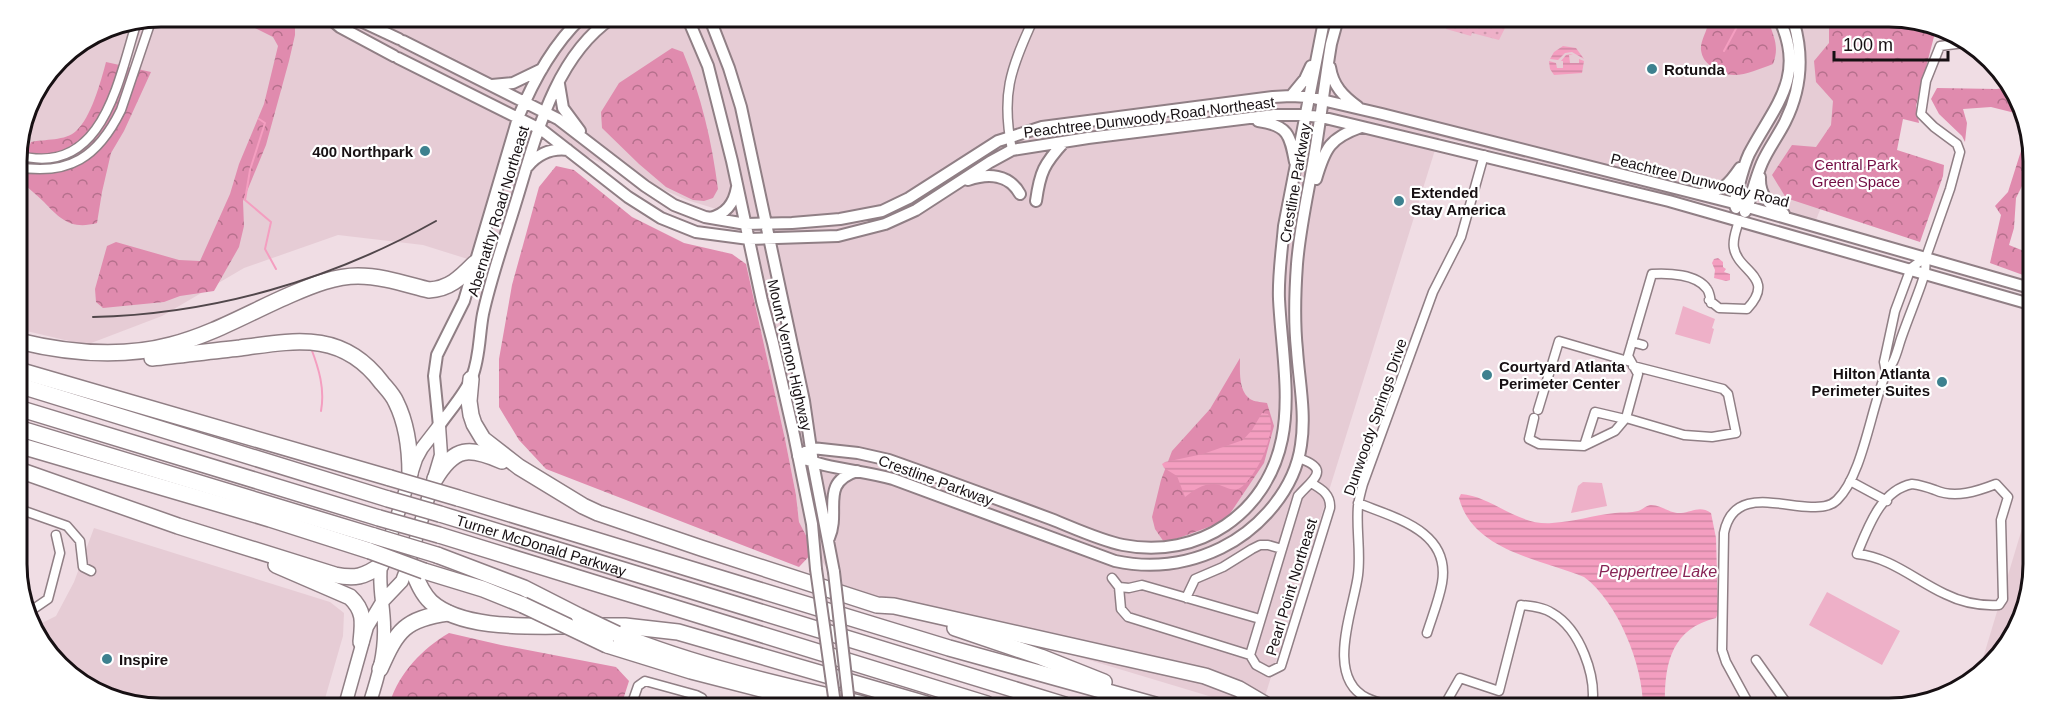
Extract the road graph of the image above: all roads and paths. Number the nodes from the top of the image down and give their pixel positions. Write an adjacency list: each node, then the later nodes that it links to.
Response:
1 (340, 27): 28 (main road, Peachtree Dunwoody Road Northeast)
2 (373, 27): 19 (main road, Peachtree Dunwoody Road Northeast)
3 (572, 27): 17 (main road, Abernathy Road Northeast)
4 (601, 27): 18 (main road, Abernathy Road Northeast)
5 (691, 27): 45 (main road, Mount Vernon Highway)
6 (713, 27): 55 (main road, Mount Vernon Highway)
7 (1031, 27): 32 (street)
8 (1323, 27): 15 (main road, Crestline Parkway)
9 (1336, 27): 16 (main road, Crestline Parkway)
10 (1782, 27): 38 (main road)
11 (1795, 27): 40 (main road)
12 (150, 28): 41 (street)
13 (134, 30): 39 (street)
14 (1954, 44): 61 (street)
15 (1317, 55): 20 (main road); 21 (main road, Crestline Parkway)
16 (1329, 57): 22 (main road, Crestline Parkway); 24 (main road)
17 (542, 69): 19 (main road); 23 (main road, Abernathy Road Northeast)
18 (559, 84): 25 (main road, Abernathy Road Northeast); 33 (main road)
19 (491, 85): 23 (main road, Peachtree Dunwoody Road Northeast)
20 (1291, 96): 21 (main road, Peachtree Dunwoody Road Northeast); 32 (main road, Peachtree Dunwoody Road Northeast)
21 (1309, 97): 22 (main road, Peachtree Dunwoody Road Northeast); 26 (main road, Crestline Parkway)
22 (1324, 100): 24 (main road, Peachtree Dunwoody Road Northeast); 27 (main road, Crestline Parkway)
23 (525, 102): 25 (main road, Peachtree Dunwoody Road Northeast); 28 (main road, Abernathy Road Northeast)
24 (1360, 109): 47 (main road, Peachtree Dunwoody Road)
25 (544, 112): 31 (main road, Abernathy Road Northeast); 33 (main road, Peachtree Dunwoody Road Northeast)
26 (1306, 115): 27 (main road, Peachtree Dunwoody Road Northeast); 29 (main road, Peachtree Dunwoody Road Northeast); 42 (main road, Crestline Parkway)
27 (1321, 117): 30 (main road, Peachtree Dunwoody Road Northeast); 56 (main road, Crestline Parkway)
28 (518, 118): 31 (main road, Peachtree Dunwoody Road Northeast); 62 (main road, Abernathy Road Northeast)
29 (1245, 119): 34 (main road, Peachtree Dunwoody Road Northeast); 42 (main road)
30 (1362, 127): 37 (main road, Peachtree Dunwoody Road); 56 (main road)
31 (538, 128): 35 (main road, Peachtree Dunwoody Road Northeast); 43 (main road, Abernathy Road Northeast)
32 (1009, 136): 36 (street); 55 (main road, Peachtree Dunwoody Road Northeast)
33 (585, 139): 51 (main road, Peachtree Dunwoody Road Northeast)
34 (1064, 142): 36 (main road, Peachtree Dunwoody Road Northeast); 48 (main road)
35 (568, 150): 43 (main road); 57 (main road, Peachtree Dunwoody Road Northeast)
36 (1012, 150): 44 (main road, Peachtree Dunwoody Road Northeast)
37 (1484, 155): 52 (main road, Peachtree Dunwoody Road); 97 (street, Dunwoody Springs Drive)
38 (1749, 155): 47 (main road); 49 (main road)
39 (27, 158)
40 (1763, 161): 50 (main road); 53 (main road)
41 (27, 168)
42 (1296, 168): 59 (main road, Crestline Parkway)
43 (526, 169): 74 (main road, Abernathy Road Northeast)
44 (957, 183): 46 (main road); 58 (main road, Peachtree Dunwoody Road Northeast)
45 (737, 184): 51 (main road); 54 (main road, Mount Vernon Highway)
46 (1020, 194)
47 (1697, 195): 49 (main road, Peachtree Dunwoody Road)
48 (1036, 201)
49 (1734, 203): 50 (main road, Peachtree Dunwoody Road); 52 (main road)
50 (1748, 207): 52 (main road); 53 (main road, Peachtree Dunwoody Road)
51 (707, 218): 54 (main road, Peachtree Dunwoody Road Northeast)
52 (1739, 220): 63 (main road, Peachtree Dunwoody Road); 67 (street)
53 (1794, 220): 61 (main road, Peachtree Dunwoody Road)
54 (746, 224): 55 (main road, Peachtree Dunwoody Road Northeast); 57 (main road, Mount Vernon Highway)
55 (766, 224): 58 (main road, Mount Vernon Highway)
56 (1302, 226): 60 (main road, Crestline Parkway)
57 (749, 239): 58 (main road, Peachtree Dunwoody Road Northeast); 85 (main road, Mount Vernon Highway)
58 (770, 239): 84 (main road, Mount Vernon Highway)
59 (1281, 256): 60 (main road); 77 (main road, Crestline Parkway)
60 (1298, 257): 76 (main road, Crestline Parkway)
61 (1926, 257): 63 (street); 64 (street); 65 (main road, Peachtree Dunwoody Road)
62 (475, 262): 68 (highway); 80 (main road, Abernathy Road Northeast)
63 (1911, 268): 64 (main road, Peachtree Dunwoody Road); 72 (street)
64 (1925, 273): 66 (main road, Peachtree Dunwoody Road); 72 (street)
65 (2023, 286)
66 (2023, 301)
67 (1632, 342): 69 (street); 71 (street)
68 (27, 343)
69 (1643, 345)
70 (27, 349): 91 (highway)
71 (1631, 361): 79 (street); 79 (street); 82 (street)
72 (1886, 372): 93 (street)
73 (27, 373): 132 (highway, bridge)
74 (471, 379): 80 (main road, Abernathy Road Northeast); 88 (highway)
75 (27, 389): 131 (highway, Turner McDonald Parkway, bridge)
76 (1301, 396): 77 (main road); 86 (main road, Crestline Parkway)
77 (1285, 397): 96 (main road, Crestline Parkway)
78 (27, 411): 130 (highway, Turner McDonald Parkway, bridge)
79 (1626, 418): 82 (street); 82 (street)
80 (439, 426): 91 (main road, Abernathy Road Northeast); 92 (main road, Abernathy Road Northeast)
81 (27, 431): 116 (highway, bridge)
82 (1584, 446)
83 (27, 448): 116 (highway, bridge)
84 (812, 448): 85 (main road); 87 (main road, Mount Vernon Highway); 96 (main road, Crestline Parkway)
85 (798, 456): 87 (main road, Crestline Parkway); 126 (main road, Mount Vernon Highway, bridge)
86 (1298, 458): 94 (street); 99 (main road, Crestline Parkway)
87 (813, 463): 89 (main road, Crestline Parkway); 102 (main road, Mount Vernon Highway)
88 (519, 468): 92 (highway); 111 (highway)
89 (859, 470): 99 (main road, Crestline Parkway); 102 (main road)
90 (27, 473): 100 (highway)
91 (410, 474): 105 (main road, Abernathy Road Northeast)
92 (435, 479): 104 (main road, Abernathy Road Northeast)
93 (1850, 481): 95 (street); 138 (street)
94 (1311, 483): 103 (street, Pearl Point Northeast); 118 (street, Pearl Point Northeast)
95 (1887, 501): 95 (street)
96 (1004, 502): 99 (main road)
97 (1358, 503): 115 (street); 135 (street, Dunwoody Springs Drive)
98 (27, 512): 106 (street)
99 (1001, 519)
100 (178, 526): 105 (highway); 117 (highway)
101 (56, 535): 112 (street)
102 (829, 538): 128 (main road, Mount Vernon Highway, bridge)
103 (1282, 549): 109 (street, Pearl Point Northeast); 114 (street, Pearl Point Northeast)
104 (409, 562): 110 (main road, Abernathy Road Northeast); 113 (highway)
105 (381, 565): 110 (main road, Abernathy Road Northeast)
106 (91, 571)
107 (1112, 578): 108 (street)
108 (1119, 586): 109 (street); 118 (street)
109 (1186, 598): 114 (street)
110 (382, 603): 117 (main road, Abernathy Road Northeast); 120 (main road, Abernathy Road Northeast)
111 (877, 605): 133 (highway); 134 (highway)
112 (35, 608)
113 (448, 613): 120 (highway); 129 (highway)
114 (1260, 620): 118 (street, Pearl Point Northeast)
115 (1427, 633)
116 (612, 640): 125 (highway); 127 (highway)
117 (362, 642): 121 (main road, Abernathy Road Northeast)
118 (1250, 654)
119 (1756, 660): 139 (street)
120 (380, 669): 122 (main road, Abernathy Road Northeast)
121 (347, 698)
122 (371, 698)
123 (634, 698): 124 (street)
124 (702, 698)
125 (796, 698)
126 (834, 698)
127 (840, 698)
128 (848, 698)
129 (905, 698)
130 (964, 698)
131 (1042, 698)
132 (1130, 698)
133 (1143, 698)
134 (1255, 698)
135 (1366, 698)
136 (1449, 698): 137 (street)
137 (1592, 698)
138 (1746, 698)
139 (1783, 698)

